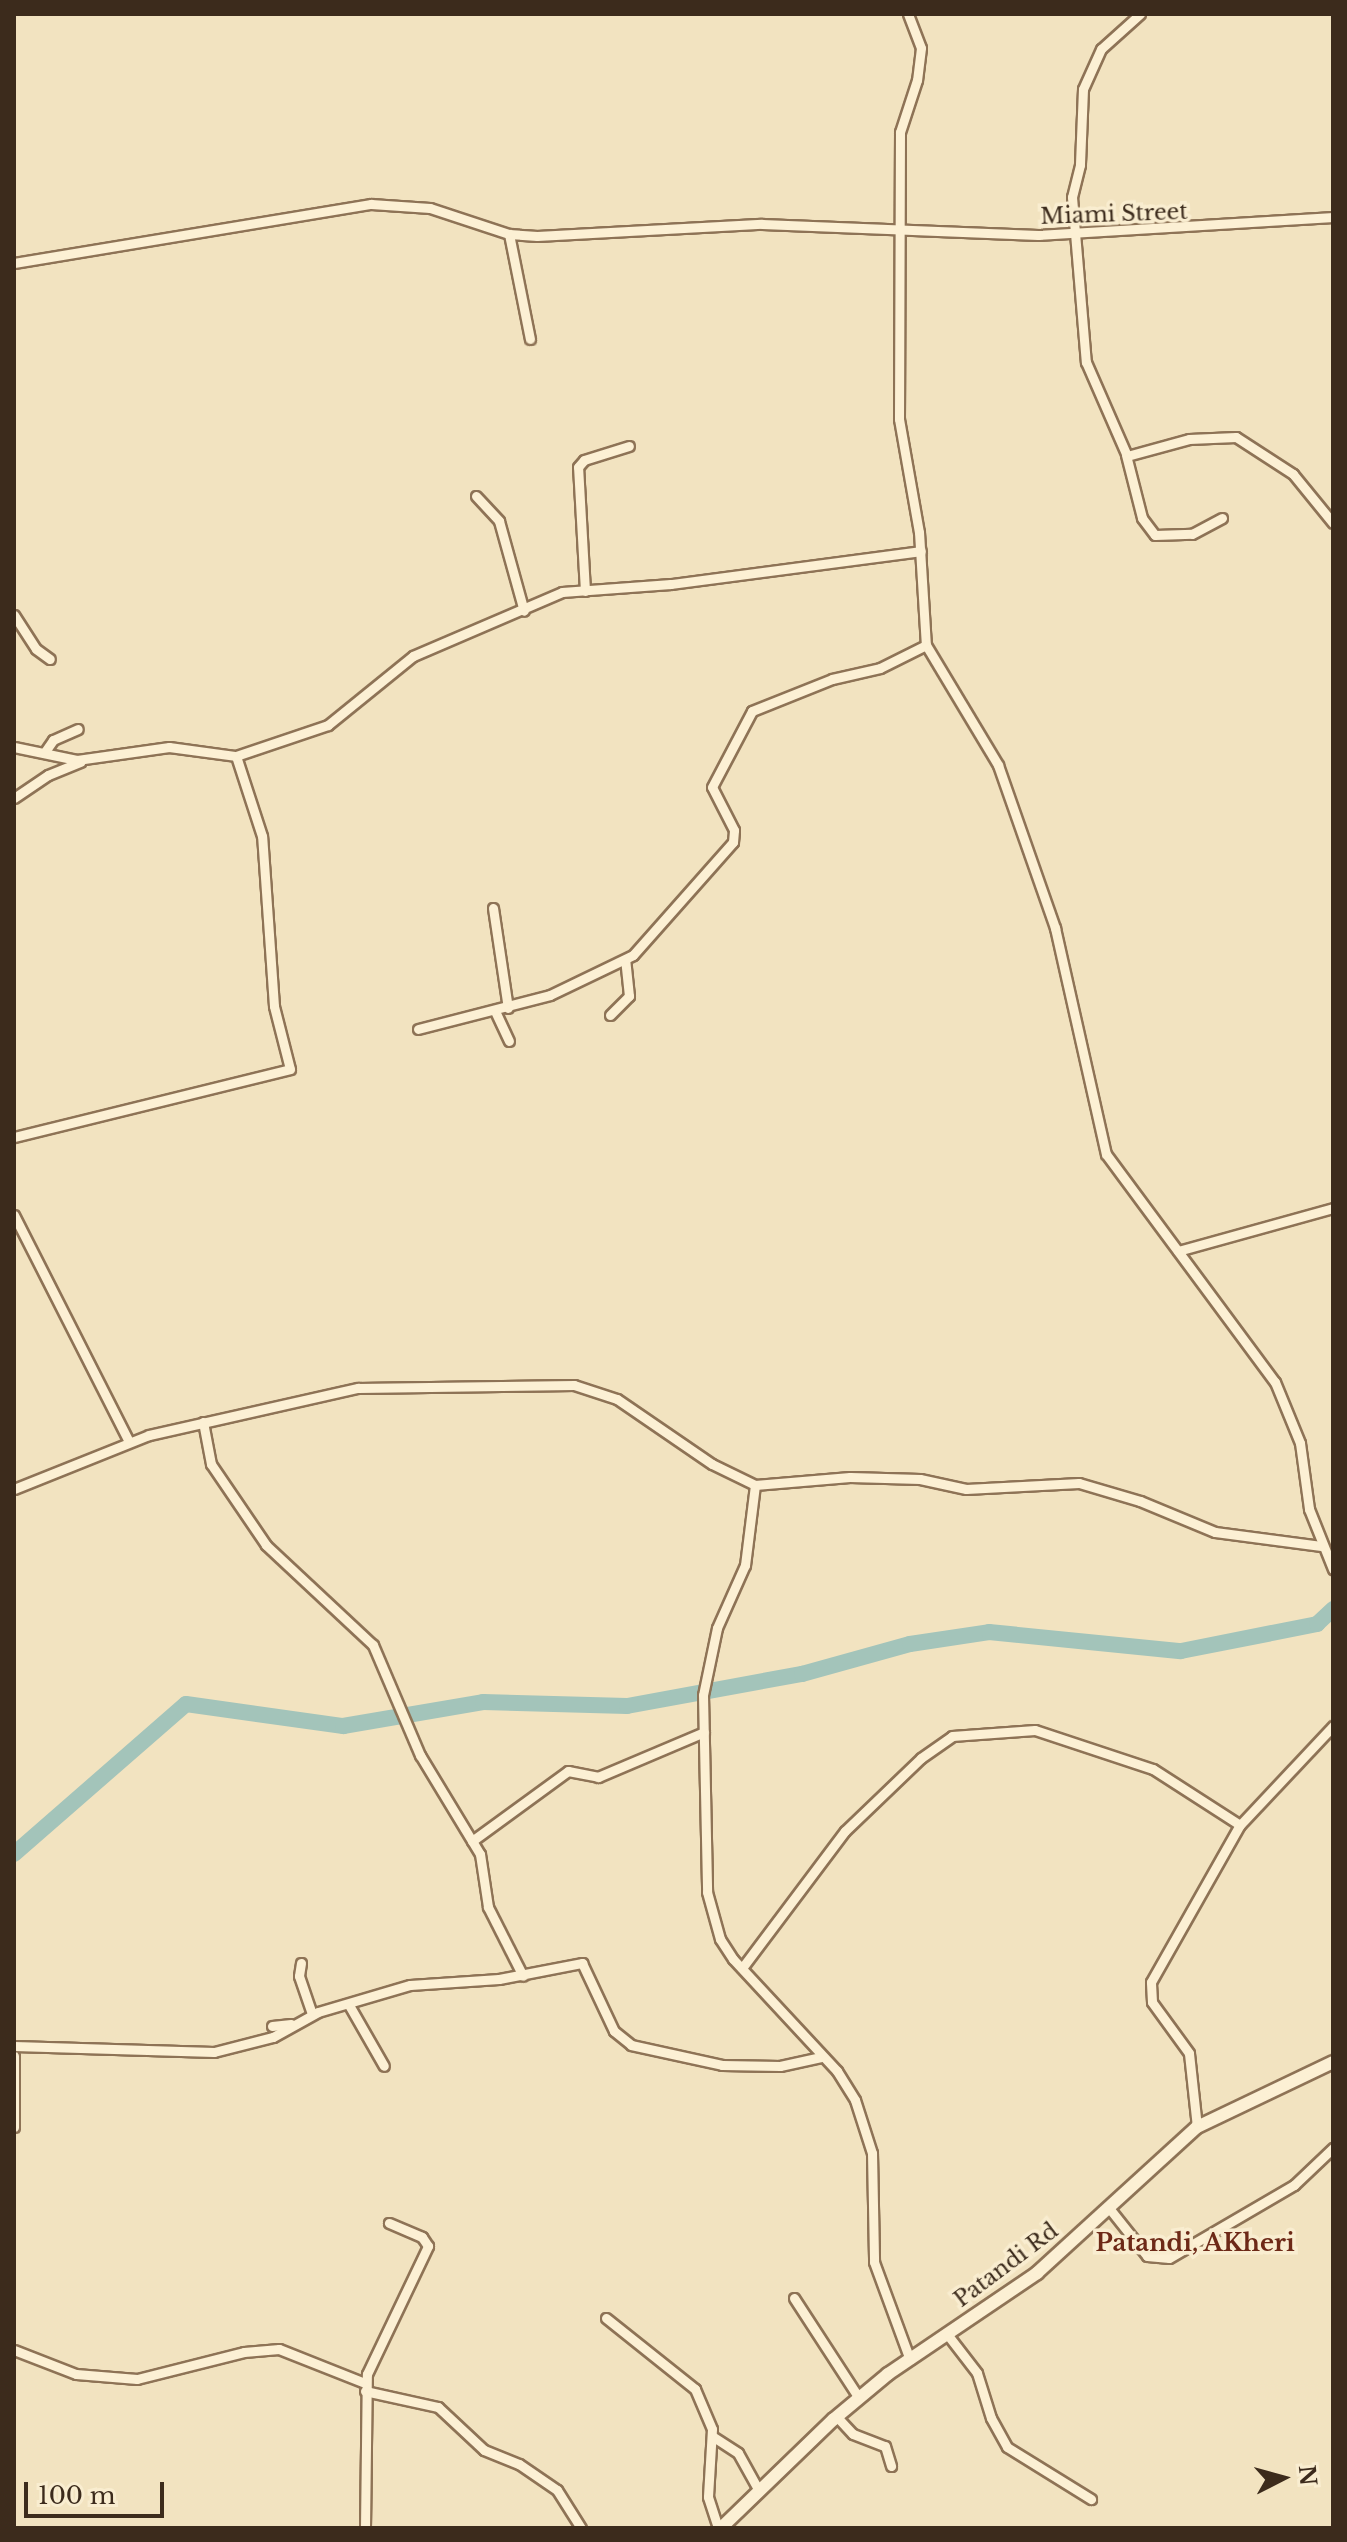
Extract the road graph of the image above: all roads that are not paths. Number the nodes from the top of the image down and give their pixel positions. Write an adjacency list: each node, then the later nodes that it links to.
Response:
1 (908, 14): 4 (street)
2 (1140, 14): 5 (street)
3 (1333, 217): 5 (street, Miami Street)
4 (897, 229): 5 (street, Miami Street); 6 (street, Miami Street); 14 (street)
5 (1074, 233): 10 (street)
6 (509, 234): 7 (street, Miami Street); 8 (street)
7 (14, 263)
8 (530, 339)
9 (629, 446): 15 (street)
10 (1126, 455): 12 (street); 13 (street)
11 (476, 496): 16 (street)
12 (1222, 518)
13 (1332, 520)
14 (921, 551): 15 (street); 18 (street)
15 (585, 591): 16 (street)
16 (524, 611): 23 (street)
17 (14, 615): 19 (street)
18 (926, 645): 27 (street); 36 (street)
19 (50, 659)
20 (78, 729): 22 (street)
21 (14, 747): 22 (street)
22 (44, 753): 24 (street)
23 (236, 756): 24 (street); 33 (street)
24 (88, 760): 25 (street)
25 (14, 798)
26 (493, 908): 28 (street)
27 (625, 960): 28 (street); 30 (street)
28 (508, 1008): 29 (street)
29 (495, 1011): 31 (street); 32 (street)
30 (610, 1015)
31 (418, 1029)
32 (509, 1041)
33 (14, 1137)
34 (1333, 1208): 36 (street)
35 (14, 1215): 38 (street)
36 (1178, 1251): 41 (street)
37 (203, 1422): 38 (street); 39 (street); 46 (street)
38 (129, 1442): 40 (street)
39 (755, 1485): 41 (street); 44 (street)
40 (14, 1489)
41 (1321, 1546): 42 (street)
42 (1333, 1569)
43 (1333, 1726): 45 (street)
44 (704, 1732): 46 (street); 48 (street)
45 (1240, 1825): 48 (street); 60 (street)
46 (472, 1841): 49 (street)
47 (301, 1963): 51 (street)
48 (742, 1968): 56 (street)
49 (523, 1976): 50 (street); 56 (street)
50 (349, 2005): 51 (street); 57 (street)
51 (312, 2014): 52 (street)
52 (293, 2024): 53 (street); 54 (street)
53 (272, 2026)
54 (14, 2046)
55 (14, 2056): 59 (street)
56 (821, 2057): 68 (street)
57 (384, 2066)
58 (1331, 2066): 60 (street, Patandi Rd)
59 (14, 2127)
60 (1197, 2127): 62 (street, Patandi Rd)
61 (1333, 2148): 62 (street)
62 (1109, 2208): 66 (street, Patandi Rd)
63 (389, 2223): 69 (street)
64 (794, 2298): 70 (street)
65 (606, 2318): 72 (street)
66 (947, 2334): 68 (street, Patandi Rd); 75 (street)
67 (14, 2350): 69 (street)
68 (910, 2360): 70 (street, Patandi Rd)
69 (365, 2387): 76 (street); 77 (street)
70 (859, 2398): 71 (street, Patandi Rd)
71 (837, 2417): 73 (street); 74 (street, Patandi Rd)
72 (712, 2436): 74 (street); 78 (street)
73 (891, 2466)
74 (758, 2489): 78 (street, Patandi Rd)
75 (1091, 2499)
76 (365, 2528)
77 (581, 2528)
78 (720, 2528)

